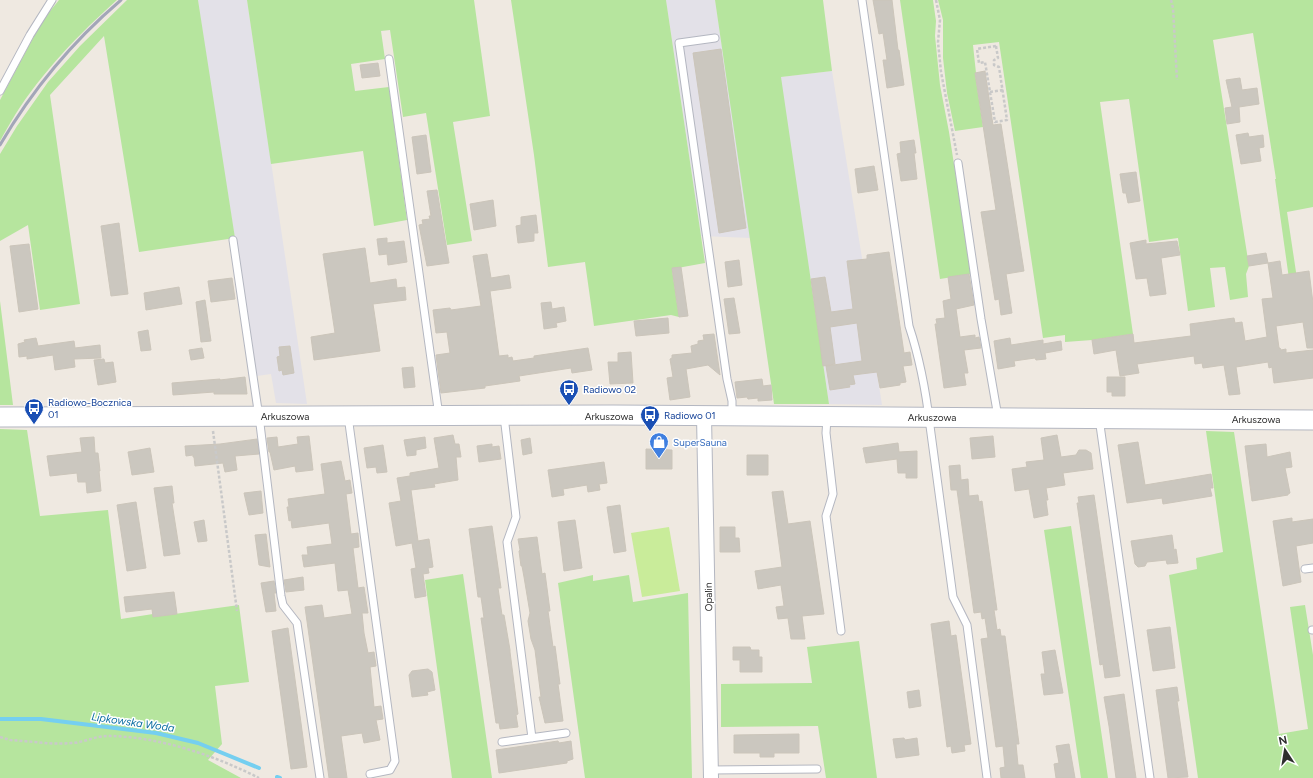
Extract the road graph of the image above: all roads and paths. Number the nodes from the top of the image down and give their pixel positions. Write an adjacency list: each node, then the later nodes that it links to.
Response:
1 (52, 0): 9 (lane)
2 (862, 0): 22 (lane)
3 (936, 0): 11 (path)
4 (1171, 0): 7 (path)
5 (715, 38): 19 (lane)
6 (389, 59): 16 (lane)
7 (1177, 80)
8 (1003, 90): 10 (path); 10 (path); 10 (path)
9 (0, 91)
10 (990, 92)
11 (958, 163): 23 (lane)
12 (233, 240): 14 (lane)
13 (211, 416): 14 (main road, Arkuszowa); 21 (main road, Arkuszowa); 28 (path)
14 (259, 416): 15 (main road, Arkuszowa); 38 (lane)
15 (348, 416): 16 (main road, Arkuszowa); 35 (lane)
16 (439, 416): 17 (main road, Arkuszowa)
17 (504, 416): 18 (main road, Arkuszowa); 32 (lane)
18 (704, 416): 19 (main road, Arkuszowa); 36 (street, Opalin)
19 (732, 416): 20 (main road, Arkuszowa)
20 (827, 416): 22 (main road, Arkuszowa); 29 (lane)
21 (0, 417)
22 (929, 417): 23 (main road, Arkuszowa); 39 (lane)
23 (998, 418): 24 (main road, Arkuszowa)
24 (1099, 418): 25 (main road, Arkuszowa); 40 (lane)
25 (1313, 420)
26 (1313, 568): 27 (lane)
27 (1305, 569)
28 (238, 611)
29 (841, 631)
30 (566, 733): 32 (lane)
31 (0, 737): 37 (path)
32 (532, 738): 33 (lane)
33 (502, 742)
34 (817, 769): 36 (lane)
35 (370, 774)
36 (711, 774)
37 (259, 778)
38 (320, 778)
39 (987, 778)
40 (1150, 778)

